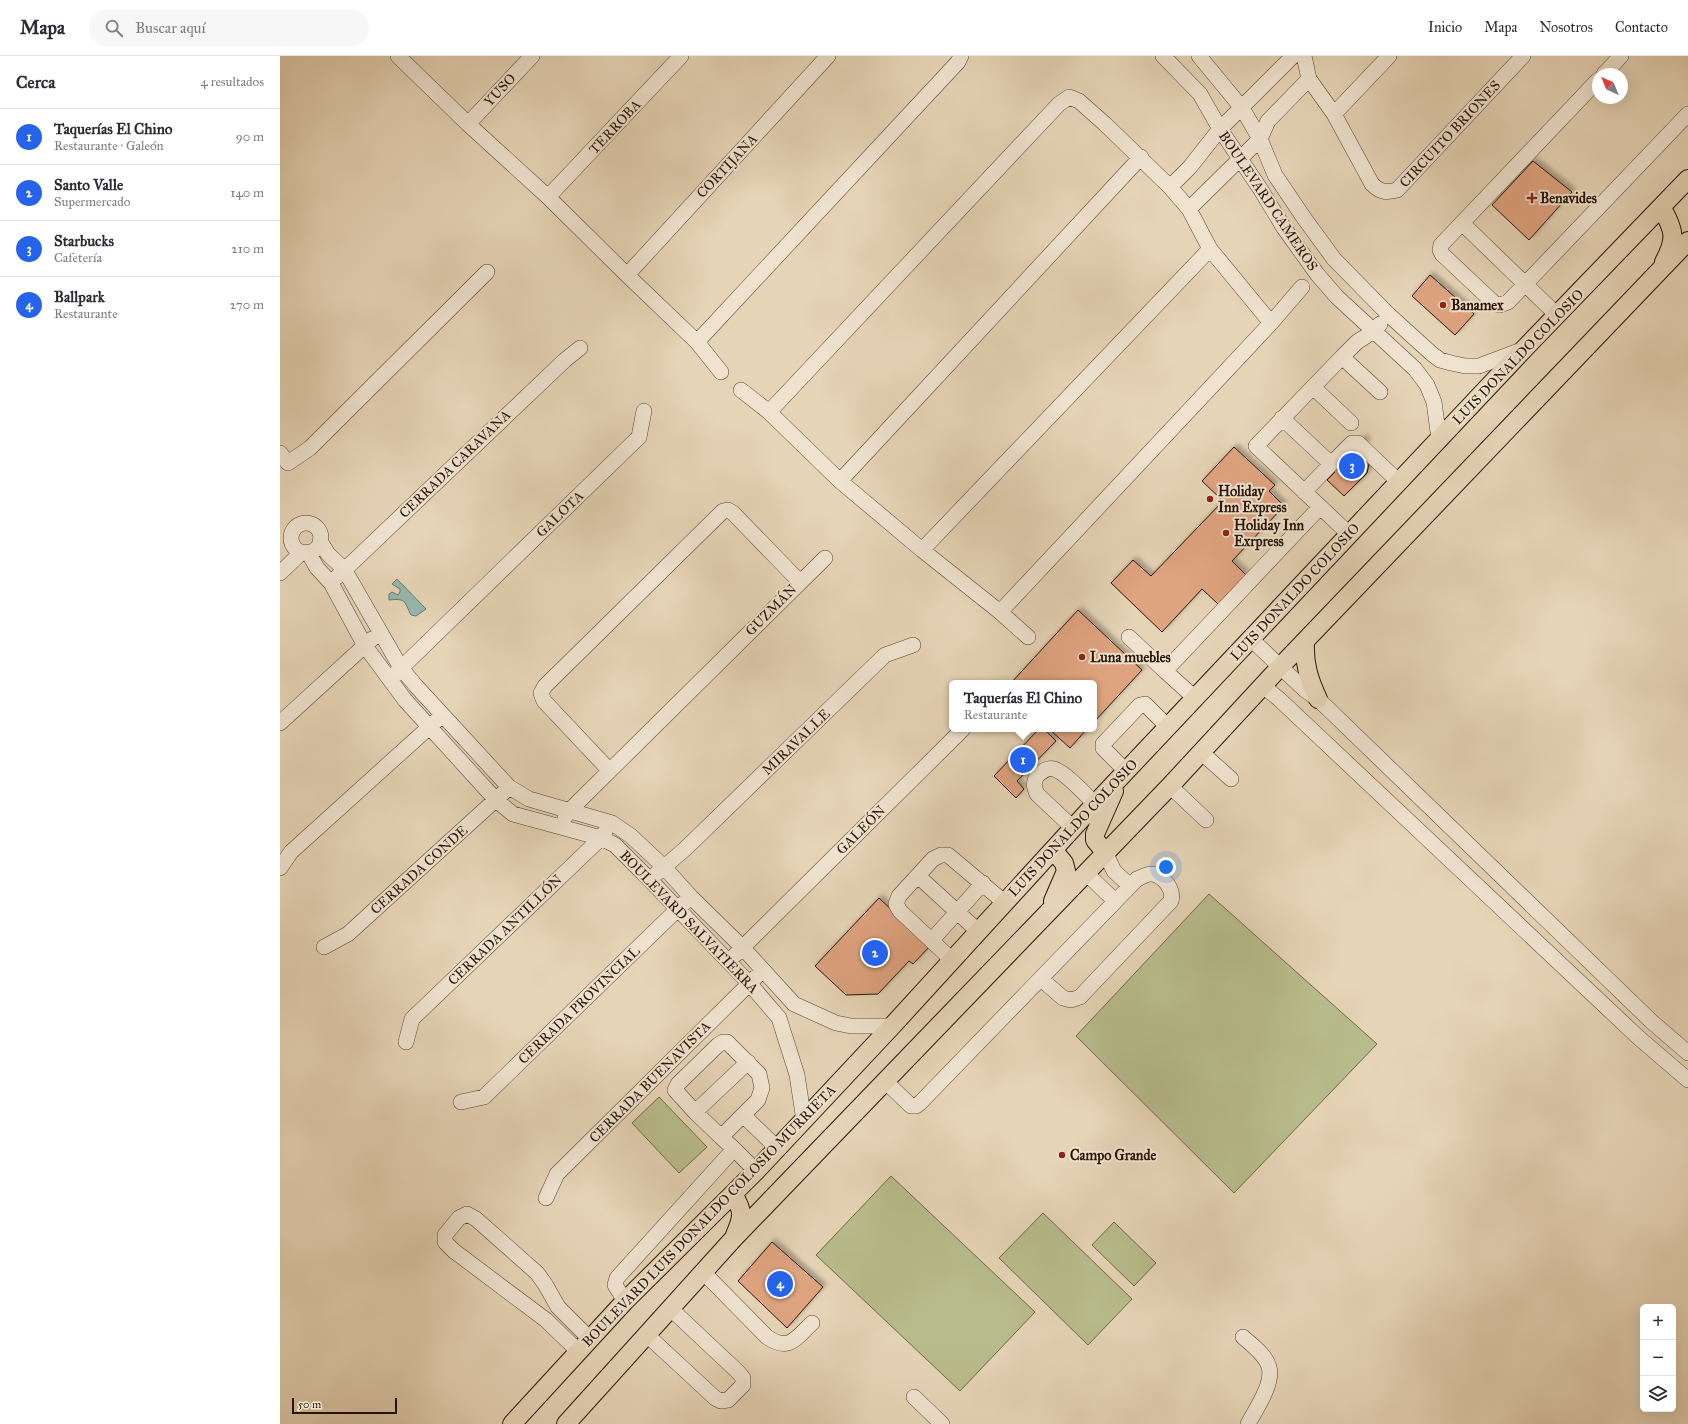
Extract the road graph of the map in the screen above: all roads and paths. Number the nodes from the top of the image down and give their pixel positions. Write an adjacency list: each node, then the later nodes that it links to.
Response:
1 (398, 56): 19 (street)
2 (532, 56): 19 (street, YUSO)
3 (681, 56): 26 (street, TERROBA)
4 (828, 56): 35 (street, CORTIJANA)
5 (961, 56): 43 (street)
6 (1163, 56): 20 (street, BOULEVARD CAMEROS)
7 (1198, 56): 16 (street, BOULEVARD CAMEROS)
8 (1293, 56): 16 (street)
9 (1304, 56): 14 (street, CIRCUITO BRIONES)
10 (1389, 56): 17 (street)
11 (1523, 56): 17 (street, CIRCUITO BRIONES)
12 (1621, 56): 13 (street)
13 (1610, 68)
14 (1310, 79): 17 (street, CIRCUITO BRIONES); 21 (street)
15 (1592, 86): 29 (street)
16 (1242, 108): 20 (street); 21 (street, BOULEVARD CAMEROS)
17 (1334, 114)
18 (1688, 114): 37 (street)
19 (468, 124): 26 (street)
20 (1220, 129): 23 (street, BOULEVARD CAMEROS); 25 (street)
21 (1260, 139): 23 (street); 32 (street, BOULEVARD CAMEROS)
22 (1141, 157): 25 (street); 52 (street); 58 (street)
23 (1240, 158): 28 (street); 34 (street, BOULEVARD CAMEROS)
24 (1688, 179): 27 (main road, LUIS DONALDO COLOSIO)
25 (1170, 187): 28 (street)
26 (548, 197): 35 (street)
27 (1662, 208): 36 (main road); 40 (main road, LUIS DONALDO COLOSIO)
28 (1189, 209): 31 (street)
29 (1462, 223): 37 (street); 37 (street)
30 (1688, 241): 36 (main road)
31 (1210, 249): 41 (street); 64 (street)
32 (1334, 259): 34 (street); 39 (street, BOULEVARD CAMEROS)
33 (488, 272): 56 (street)
34 (1317, 274): 42 (street, BOULEVARD CAMEROS)
35 (627, 275): 43 (street)
36 (1657, 275): 76 (main road)
37 (1525, 284): 40 (street)
38 (1302, 287): 41 (street)
39 (1389, 315): 42 (street); 45 (street, BOULEVARD CAMEROS)
40 (1557, 315): 45 (main road, LUIS DONALDO COLOSIO)
41 (1271, 323): 71 (street)
42 (1374, 331): 46 (street); 55 (street, BOULEVARD CAMEROS)
43 (697, 342): 47 (street)
44 (580, 348): 67 (street, CERRADA CARAVANA)
45 (1524, 349): 55 (main road, LUIS DONALDO COLOSIO)
46 (1342, 357): 48 (street); 50 (street)
47 (721, 372)
48 (1313, 387): 53 (street); 54 (street)
49 (741, 390): 52 (street)
50 (1380, 392)
51 (644, 411): 80 (street, GALOTA)
52 (769, 412): 58 (street)
53 (1282, 418): 57 (street); 60 (street)
54 (1351, 423)
55 (1439, 439): 59 (main road, LUIS DONALDO COLOSIO)
56 (284, 458)
57 (1331, 464): 59 (street); 60 (street)
58 (840, 481): 64 (street)
59 (1399, 482): 62 (main road, LUIS DONALDO COLOSIO)
60 (1304, 492): 61 (street)
61 (1320, 507): 62 (street); 81 (street)
62 (1349, 534): 75 (main road, LUIS DONALDO COLOSIO)
63 (320, 541): 65 (street); 65 (street); 67 (street, BOULEVARD SALVATIERRA)
64 (922, 550): 71 (street)
65 (305, 552): 68 (street); 70 (street, BOULEVARD SALVATIERRA)
66 (825, 558): 69 (street)
67 (344, 569): 70 (street, CERRADA CARAVANA); 72 (street, BOULEVARD SALVATIERRA)
68 (280, 573)
69 (800, 582): 92 (street, GUZMÁN); 92 (street, GUZMÁN)
70 (331, 583): 78 (street, BOULEVARD SALVATIERRA)
71 (1000, 612): 73 (street)
72 (381, 632): 78 (street); 80 (street, BOULEVARD SALVATIERRA)
73 (1028, 637)
74 (1129, 637): 81 (street)
75 (1251, 639): 79 (street); 84 (main road, LUIS DONALDO COLOSIO)
76 (1305, 643): 79 (main road); 85 (main road)
77 (913, 645): 110 (street, MIRAVALLE)
78 (365, 646): 82 (street, BOULEVARD SALVATIERRA); 87 (street)
79 (1280, 667): 83 (main road); 85 (street)
80 (401, 668): 82 (street, GALOTA); 86 (street, BOULEVARD SALVATIERRA)
81 (1165, 671): 84 (street)
82 (389, 679): 88 (street, BOULEVARD SALVATIERRA)
83 (1263, 686): 91 (main road); 109 (street)
84 (1195, 698): 89 (main road, LUIS DONALDO COLOSIO)
85 (1318, 699): 106 (street)
86 (443, 715): 88 (street); 97 (street, BOULEVARD SALVATIERRA)
87 (280, 723)
88 (428, 727): 98 (street, BOULEVARD SALVATIERRA); 111 (street)
89 (1168, 727): 93 (main road, LUIS DONALDO COLOSIO); 93 (street)
90 (960, 732): 126 (street, GALEÓN)
91 (1201, 752): 94 (street); 96 (main road)
92 (609, 770): 100 (street)
93 (1126, 771): 95 (main road, LUIS DONALDO COLOSIO)
94 (1231, 780)
95 (1113, 784): 99 (main road, LUIS DONALDO COLOSIO); 108 (main road)
96 (1170, 786): 101 (street); 108 (main road)
97 (509, 787): 98 (street, CERRADA CONDE); 100 (street, BOULEVARD SALVATIERRA)
98 (496, 800): 103 (street, BOULEVARD SALVATIERRA); 125 (street, CERRADA CONDE)
99 (1095, 804): 104 (main road, LUIS DONALDO COLOSIO); 104 (street)
100 (569, 811): 102 (street, BOULEVARD SALVATIERRA); 103 (street)
101 (1206, 820)
102 (612, 823): 105 (street, CERRADA ANTILLÓN); 110 (street, BOULEVARD SALVATIERRA)
103 (558, 827): 105 (street, BOULEVARD SALVATIERRA)
104 (1073, 828): 107 (main road, LUIS DONALDO COLOSIO)
105 (601, 838): 114 (street, BOULEVARD SALVATIERRA); 138 (street, CERRADA ANTILLÓN)
106 (1472, 848): 109 (street); 135 (street)
107 (1053, 850): 119 (main road, LUIS DONALDO COLOSIO); 122 (main road)
108 (1105, 852): 112 (main road); 116 (street)
109 (1455, 865): 137 (street)
110 (664, 867): 114 (street, MIRAVALLE); 117 (street, BOULEVARD SALVATIERRA)
111 (280, 868)
112 (1086, 873): 118 (street); 122 (main road)
113 (918, 876): 115 (street); 121 (street); 124 (street)
114 (650, 880): 120 (street, BOULEVARD SALVATIERRA)
115 (983, 883): 119 (street); 121 (street)
116 (1130, 886): 118 (street); 130 (street)
117 (691, 897): 120 (street, CERRADA PROVINCIAL); 126 (street, BOULEVARD SALVATIERRA)
118 (1115, 901): 130 (street)
119 (1004, 902): 123 (main road, LUIS DONALDO COLOSIO)
120 (678, 909): 128 (street, BOULEVARD SALVATIERRA); 143 (street, CERRADA PROVINCIAL)
121 (958, 912): 123 (street); 124 (street)
122 (1048, 913): 142 (main road)
123 (978, 931): 127 (main road, LUIS DONALDO COLOSIO)
124 (932, 940): 127 (street)
125 (324, 947)
126 (742, 947): 128 (street, GALEÓN); 129 (street, BOULEVARD SALVATIERRA)
127 (952, 960): 133 (main road, LUIS DONALDO COLOSIO)
128 (728, 961): 131 (street, BOULEVARD SALVATIERRA)
129 (762, 970): 131 (street, CERRADA BUENAVISTA); 132 (street, BOULEVARD SALVATIERRA)
130 (1041, 979): 142 (street)
131 (749, 983): 134 (street, BOULEVARD SALVATIERRA); 152 (street, CERRADA BUENAVISTA)
132 (794, 1004): 134 (street); 136 (street, BOULEVARD SALVATIERRA)
133 (907, 1009): 136 (main road, BOULEVARD LUIS DONALDO COLOSIO MURRIETA)
134 (779, 1018): 146 (street, BOULEVARD SALVATIERRA)
135 (1652, 1022): 137 (street); 139 (street)
136 (892, 1026): 146 (main road, BOULEVARD LUIS DONALDO COLOSIO MURRIETA)
137 (1639, 1038): 141 (street)
138 (406, 1042)
139 (1688, 1053)
140 (748, 1062): 144 (street); 144 (street); 145 (street)
141 (1688, 1080)
142 (885, 1081): 153 (main road)
143 (461, 1102)
144 (695, 1112): 147 (street)
145 (743, 1115): 147 (street); 148 (street)
146 (804, 1121): 148 (main road, BOULEVARD LUIS DONALDO COLOSIO MURRIETA)
147 (721, 1137): 149 (street)
148 (777, 1148): 150 (main road, BOULEVARD LUIS DONALDO COLOSIO MURRIETA)
149 (734, 1149): 150 (street); 155 (street)
150 (756, 1171): 151 (main road, BOULEVARD LUIS DONALDO COLOSIO MURRIETA)
151 (733, 1194): 153 (main road); 155 (main road, BOULEVARD LUIS DONALDO COLOSIO MURRIETA)
152 (546, 1198)
153 (734, 1238): 154 (main road)
154 (703, 1272): 157 (main road); 159 (street)
155 (624, 1301): 162 (main road, BOULEVARD LUIS DONALDO COLOSIO MURRIETA)
156 (558, 1307): 158 (street); 158 (street); 162 (street)
157 (671, 1309): 160 (main road); 160 (street)
158 (546, 1320): 163 (street)
159 (812, 1323)
160 (647, 1335): 166 (main road)
161 (1243, 1337): 168 (street)
162 (590, 1339): 163 (main road, BOULEVARD LUIS DONALDO COLOSIO MURRIETA)
163 (578, 1351): 165 (main road, BOULEVARD LUIS DONALDO COLOSIO MURRIETA)
164 (914, 1397): 167 (street)
165 (512, 1424)
166 (566, 1424)
167 (942, 1424)
168 (1248, 1424)

